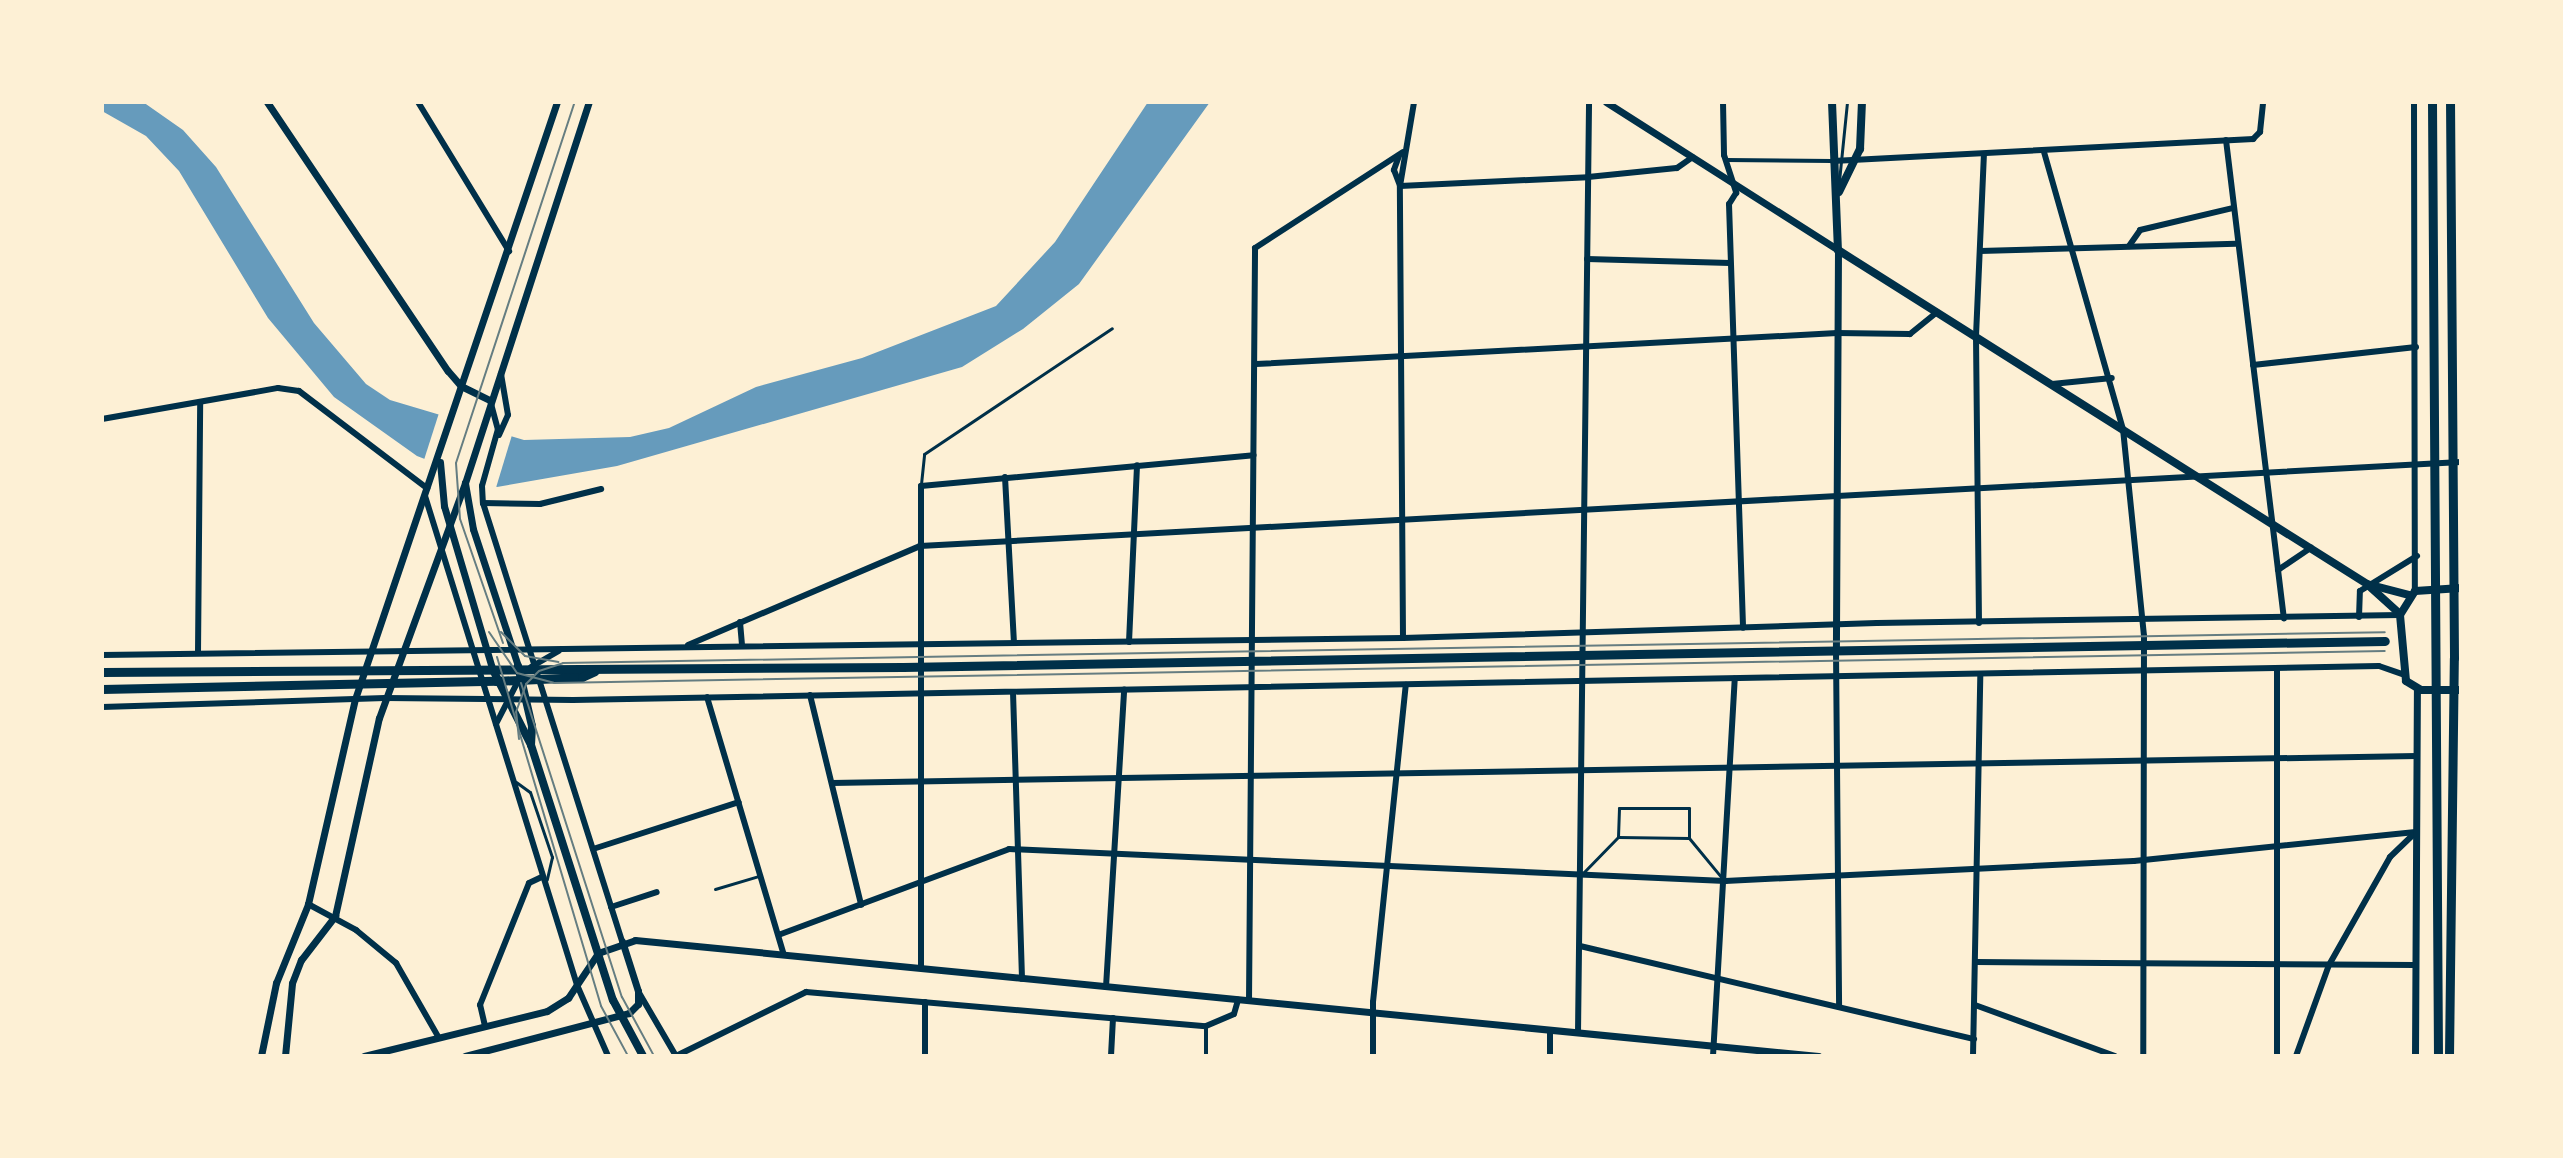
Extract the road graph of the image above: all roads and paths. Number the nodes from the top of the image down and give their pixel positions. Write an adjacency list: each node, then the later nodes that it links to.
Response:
1 (418, 102): 34 (street)
2 (557, 102): 34 (street)
3 (589, 102): 48 (street)
4 (1414, 102): 17 (street)
5 (1589, 102): 25 (street)
6 (1606, 102): 20 (street)
7 (1723, 102): 21 (street)
8 (1832, 102): 24 (main road)
9 (1847, 102): 22 (lane)
10 (1862, 102): 23 (main road)
11 (2263, 102): 16 (street)
12 (2414, 102): 43 (street)
13 (2432, 102): 59 (main road)
14 (2450, 102): 58 (main road)
15 (269, 103): 51 (street)
16 (2226, 140): 18 (street); 29 (street)
17 (1403, 152): 27 (street); 46 (street)
18 (2044, 152): 19 (street); 32 (street)
19 (1984, 155): 23 (street); 35 (street)
20 (1693, 157): 25 (street); 26 (street)
21 (1726, 160): 24 (street); 26 (street)
22 (1844, 160): 23 (street); 24 (street); 28 (lane)
23 (1855, 160): 28 (main road)
24 (1833, 161): 28 (main road)
25 (1588, 177): 27 (street); 36 (street)
26 (1733, 183): 33 (street); 37 (street)
27 (1400, 186): 45 (street)
28 (1837, 196): 33 (main road)
29 (2233, 208): 30 (street); 31 (street)
30 (2236, 244): 31 (street); 47 (street)
31 (2129, 246): 32 (street)
32 (2075, 249): 35 (street); 49 (street)
33 (1838, 250): 38 (main road); 40 (street)
34 (509, 251): 51 (street)
35 (1980, 251): 41 (street)
36 (1587, 259): 37 (street); 44 (street)
37 (1730, 263): 42 (street)
38 (1937, 312): 40 (street); 41 (main road)
39 (1112, 328): 68 (lane)
40 (1837, 333): 42 (street); 72 (street)
41 (1976, 336): 50 (main road); 69 (street)
42 (1732, 339): 44 (street); 73 (street)
43 (2416, 347): 47 (street); 60 (street)
44 (1586, 349): 45 (street); 75 (street)
45 (1405, 359): 46 (street); 77 (street)
46 (1256, 364): 57 (street)
47 (2253, 365): 63 (street)
48 (499, 370): 52 (street); 56 (street)
49 (2112, 378): 50 (street); 55 (street)
50 (2052, 384): 55 (main road)
51 (461, 386): 52 (street); 62 (street)
52 (490, 400): 56 (street); 66 (street)
53 (200, 402): 54 (street); 71 (street); 117 (street)
54 (102, 419)
55 (2123, 429): 64 (main road); 67 (street)
56 (499, 432): 74 (street)
57 (1254, 455): 61 (street); 79 (street)
58 (2457, 462): 59 (street); 89 (main road)
59 (2436, 463): 60 (street); 88 (main road)
60 (2418, 464): 63 (street); 85 (street)
61 (1137, 465): 65 (street); 80 (street)
62 (437, 471): 71 (street); 76 (street)
63 (2264, 472): 64 (street); 78 (street)
64 (2194, 476): 67 (street); 78 (main road)
65 (1005, 477): 68 (street); 81 (street)
66 (466, 481): 76 (street); 113 (street)
67 (2125, 482): 69 (street); 94 (street)
68 (921, 486): 82 (street)
69 (1978, 487): 72 (street); 96 (street)
70 (601, 489): 74 (street)
71 (426, 490): 83 (street); 114 (street)
72 (1835, 495): 73 (street); 97 (street)
73 (1737, 499): 75 (street); 98 (street)
74 (483, 503): 109 (street)
75 (1586, 508): 77 (street); 99 (street)
76 (448, 521): 83 (street); 112 (street)
77 (1403, 521): 79 (street); 100 (street)
78 (2272, 525): 84 (main road); 86 (street)
79 (1254, 528): 80 (street); 101 (street)
80 (1134, 534): 81 (street); 104 (street)
81 (1008, 540): 82 (street); 102 (street)
82 (920, 546): 95 (street); 105 (street)
83 (439, 548): 111 (street); 115 (street)
84 (2311, 548): 86 (street); 87 (main road)
85 (2417, 556): 87 (street); 90 (street)
86 (2278, 570): 93 (street)
87 (2367, 584): 90 (main road); 91 (main road); 92 (street)
88 (2436, 588): 89 (main road); 90 (main road); 148 (main road)
89 (2457, 588): 149 (main road)
90 (2412, 593): 91 (main road)
91 (2400, 614): 92 (street); 132 (main road)
92 (2359, 617): 93 (street)
93 (2284, 619): 94 (street)
94 (2143, 621): 96 (street); 106 (street)
95 (740, 622): 107 (street); 108 (street)
96 (1979, 623): 97 (street)
97 (1836, 624): 98 (street); 116 (street)
98 (1743, 628): 99 (street)
99 (1586, 632): 100 (street); 119 (street)
100 (1403, 638): 101 (street)
101 (1252, 640): 104 (street); 120 (street)
102 (1014, 641): 104 (street); 105 (street)
103 (2385, 641): 106 (main road)
104 (1129, 642)
105 (922, 644): 107 (street); 125 (street)
106 (2144, 645): 116 (main road); 131 (street)
107 (742, 646): 108 (street)
108 (685, 647): 110 (street)
109 (527, 648): 110 (street); 113 (street); 123 (street)
110 (574, 648): 123 (street)
111 (473, 649): 112 (street); 115 (street); 126 (street)
112 (486, 649): 113 (street); 127 (street)
113 (512, 649): 122 (street)
114 (371, 651): 115 (street); 117 (street); 121 (street)
115 (401, 651): 124 (street)
116 (1836, 651): 119 (main road); 134 (street)
117 (198, 653): 118 (street)
118 (102, 655)
119 (1586, 656): 120 (main road); 142 (street)
120 (1252, 661): 125 (main road); 144 (street)
121 (366, 666): 124 (main road); 130 (main road); 140 (street)
122 (518, 666): 123 (main road); 127 (main road); 135 (main road)
123 (533, 666): 129 (main road); 135 (street); 136 (street)
124 (395, 667): 126 (main road); 141 (street)
125 (921, 667): 129 (main road); 150 (street)
126 (478, 668): 127 (main road); 138 (street)
127 (492, 668): 139 (main road)
128 (2277, 669): 131 (street); 132 (street); 164 (street)
129 (595, 671): 136 (main road)
130 (102, 672)
131 (2144, 672): 133 (street); 165 (street)
132 (2402, 674): 146 (main road)
133 (1980, 675): 134 (street); 166 (street)
134 (1834, 676): 137 (street); 167 (street)
135 (521, 678): 136 (main road); 139 (main road); 157 (street); 158 (main road)
136 (537, 678): 159 (street)
137 (1735, 679): 142 (street); 168 (street)
138 (482, 681): 139 (main road); 141 (main road); 153 (street)
139 (496, 681): 157 (main road)
140 (361, 682): 141 (main road); 145 (main road); 156 (street)
141 (390, 682): 155 (street)
142 (1585, 682): 143 (street); 169 (street)
143 (1406, 685): 144 (street); 170 (street)
144 (1252, 688): 147 (street); 171 (street)
145 (102, 689)
146 (2417, 689): 148 (main road); 163 (street)
147 (1124, 690): 151 (street); 173 (street)
148 (2437, 690): 149 (main road); 256 (main road)
149 (2456, 690): 257 (main road)
150 (921, 692): 151 (street); 152 (street); 175 (street)
151 (1013, 692): 174 (street)
152 (810, 695): 154 (street); 176 (street)
153 (487, 697): 155 (street); 157 (street); 161 (street)
154 (707, 697): 159 (street); 177 (street)
155 (385, 698): 156 (street); 201 (street)
156 (355, 699): 160 (street); 198 (street)
157 (506, 699): 158 (street); 161 (street); 162 (main road)
158 (524, 699): 159 (street); 162 (main road)
159 (545, 700): 182 (street)
160 (102, 707)
161 (496, 727): 172 (street)
162 (531, 745): 205 (main road)
163 (2417, 756): 164 (street); 178 (street)
164 (2277, 758): 165 (street); 181 (street)
165 (2143, 760): 166 (street); 186 (street)
166 (1977, 763): 167 (street); 188 (street)
167 (1833, 766): 168 (street); 190 (street)
168 (1732, 768): 169 (street); 194 (street)
169 (1584, 771): 170 (street); 191 (street)
170 (1399, 775): 171 (street); 187 (street)
171 (1252, 776): 173 (street); 185 (street)
172 (511, 779): 192 (street); 195 (lane)
173 (1119, 779): 174 (street); 184 (street)
174 (1016, 780): 175 (street); 183 (street)
175 (921, 782): 176 (street); 193 (street)
176 (832, 783): 199 (street)
177 (739, 802): 182 (street); 189 (street)
178 (2416, 832): 181 (street); 210 (street); 211 (street)
179 (1618, 837): 180 (lane); 180 (lane); 191 (lane)
180 (1689, 838): 194 (lane)
181 (2277, 845): 186 (street); 209 (street)
182 (593, 849): 200 (street)
183 (1018, 849): 184 (street); 193 (street); 213 (street)
184 (1115, 855): 185 (street); 216 (street)
185 (1252, 861): 187 (street); 219 (street)
186 (2144, 861): 188 (street); 208 (street)
187 (1388, 866): 191 (street); 223 (street)
188 (1976, 869): 190 (street); 207 (street)
189 (762, 875): 196 (lane); 202 (street)
190 (1837, 875): 194 (street); 222 (street)
191 (1581, 876): 194 (street); 204 (street)
192 (542, 877): 195 (street); 226 (street)
193 (922, 881): 199 (street); 212 (street)
194 (1725, 881): 214 (street)
195 (545, 887): 215 (street)
196 (715, 889)
197 (657, 892): 200 (street)
198 (308, 904): 201 (street); 235 (street)
199 (861, 905): 202 (street)
200 (611, 907): 203 (street)
201 (335, 916): 231 (street); 236 (street)
202 (781, 934): 206 (street)
203 (622, 941): 205 (street); 206 (street); 217 (street)
204 (1580, 946): 214 (street); 230 (street)
205 (598, 953): 215 (street); 224 (main road)
206 (784, 955): 212 (street)
207 (1976, 962): 208 (street); 221 (street)
208 (2143, 963): 209 (street); 252 (street)
209 (2277, 964): 210 (street); 253 (street)
210 (2329, 965): 211 (street); 254 (street)
211 (2415, 965): 255 (street)
212 (921, 968): 213 (street)
213 (1022, 979): 216 (street)
214 (1718, 980): 222 (street); 234 (street)
215 (577, 985): 226 (street); 228 (street)
216 (1106, 987): 218 (street)
217 (638, 991): 224 (street); 242 (street)
218 (1238, 1000): 219 (street); 227 (street)
219 (1249, 1001): 223 (street)
220 (925, 1002): 225 (street); 242 (street); 243 (street)
221 (1975, 1005): 232 (street); 251 (street)
222 (1839, 1007): 232 (street)
223 (1372, 1012): 229 (street); 246 (street)
224 (621, 1018): 228 (street); 241 (main road)
225 (1113, 1018): 227 (street); 244 (street)
226 (485, 1026): 231 (street)
227 (1206, 1026): 245 (street)
228 (591, 1027): 233 (street); 240 (street)
229 (1550, 1031): 230 (street); 247 (street)
230 (1578, 1033): 234 (street)
231 (439, 1038): 237 (street)
232 (1974, 1039): 250 (street)
233 (505, 1046): 238 (street); 239 (street)
234 (1714, 1046): 248 (street); 249 (street)
235 (261, 1056)
236 (285, 1056)
237 (364, 1056)
238 (465, 1056)
239 (508, 1056)
240 (608, 1056)
241 (643, 1056)
242 (676, 1056)
243 (925, 1056)
244 (1111, 1056)
245 (1206, 1056)
246 (1373, 1056)
247 (1550, 1056)
248 (1713, 1056)
249 (1818, 1056)
250 (1973, 1056)
251 (2115, 1056)
252 (2143, 1056)
253 (2277, 1056)
254 (2296, 1056)
255 (2415, 1056)
256 (2438, 1056)
257 (2449, 1056)

